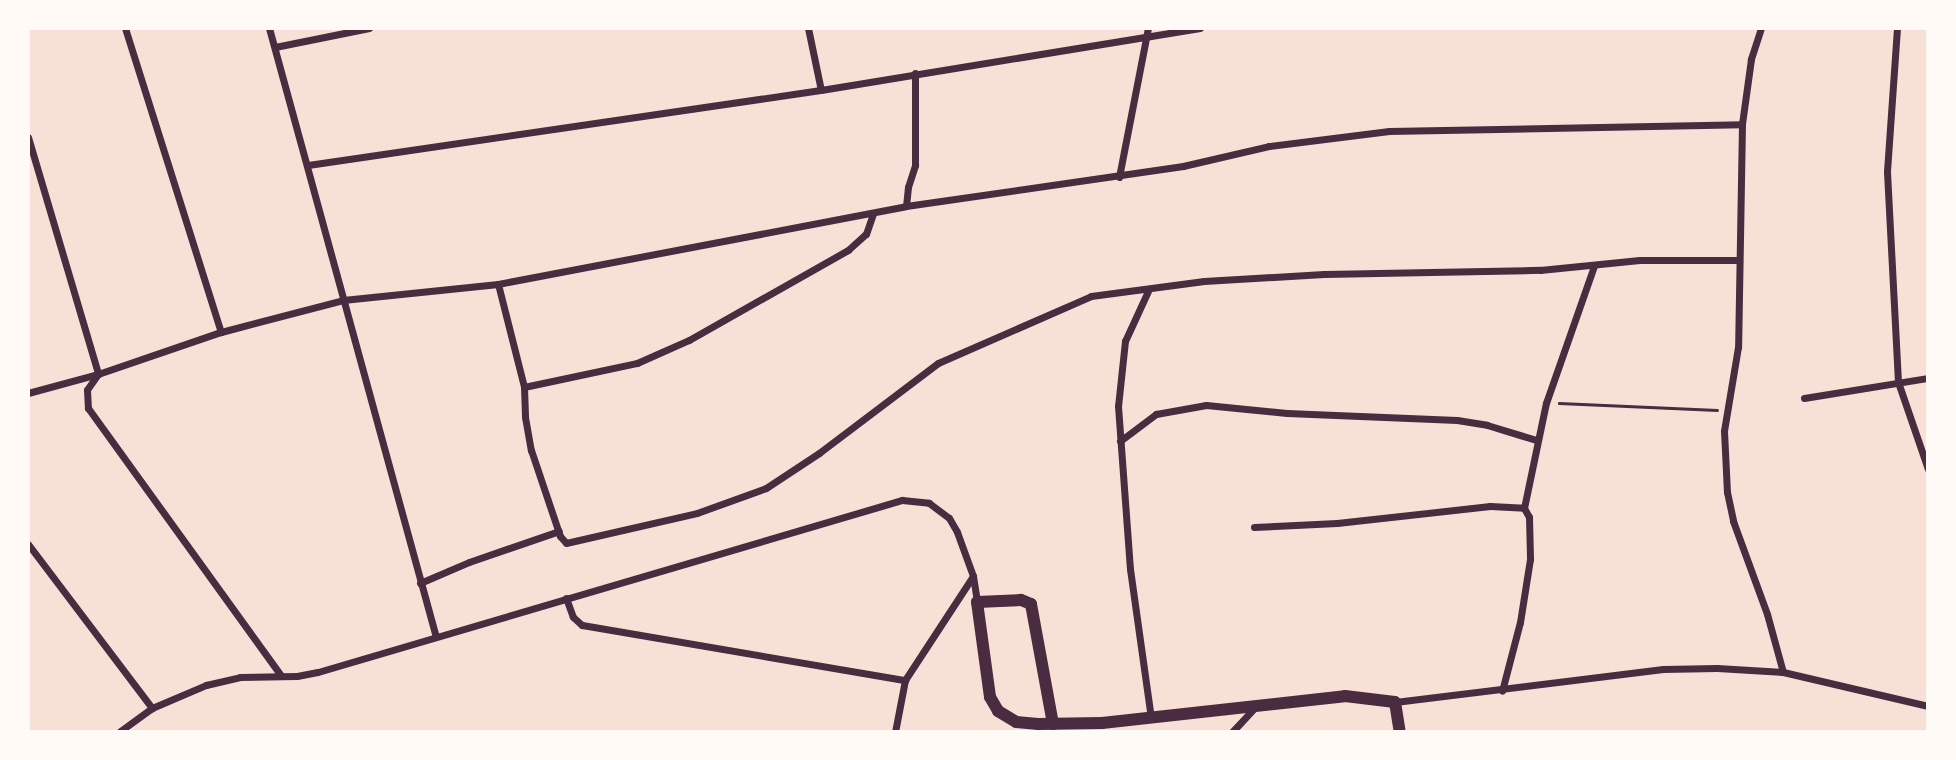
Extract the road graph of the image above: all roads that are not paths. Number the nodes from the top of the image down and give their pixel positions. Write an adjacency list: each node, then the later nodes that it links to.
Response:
1 (125, 28): 24 (street)
2 (269, 28): 10 (street)
3 (369, 28): 10 (street)
4 (808, 28): 12 (street)
5 (1149, 28): 9 (street)
6 (1200, 28): 9 (street)
7 (1761, 28): 13 (street)
8 (1897, 28): 27 (street)
9 (1146, 37): 11 (street); 16 (street)
10 (275, 47): 15 (street)
11 (915, 73): 12 (street); 17 (street)
12 (821, 90): 15 (street)
13 (1742, 124): 16 (street); 19 (street)
14 (28, 137): 25 (street)
15 (308, 165): 23 (street)
16 (1119, 177): 17 (street)
17 (906, 206): 18 (street)
18 (873, 214): 21 (street); 28 (street)
19 (1739, 260): 20 (street); 43 (street)
20 (1594, 266): 22 (street); 31 (street)
21 (498, 284): 23 (street); 28 (street)
22 (1148, 291): 32 (street); 36 (street)
23 (343, 300): 24 (street); 39 (street)
24 (221, 332): 25 (street)
25 (98, 374): 29 (street); 44 (street)
26 (1928, 378): 27 (street)
27 (1898, 382): 30 (street); 33 (street)
28 (524, 387): 36 (street)
29 (28, 393)
30 (1804, 398)
31 (1536, 440): 32 (street); 34 (street)
32 (1120, 441): 51 (street)
33 (1928, 469)
34 (1524, 508): 35 (street); 46 (street)
35 (1254, 527)
36 (559, 531): 39 (street)
37 (28, 544): 50 (street)
38 (973, 576): 40 (street); 41 (street); 45 (street)
39 (420, 583): 42 (street)
40 (566, 598): 42 (street); 45 (street)
41 (977, 602): 52 (street); 52 (street)
42 (436, 637): 44 (street)
43 (1783, 672): 46 (street); 48 (street)
44 (281, 676): 50 (street)
45 (905, 680): 54 (street)
46 (1502, 691): 47 (street)
47 (1395, 702): 49 (street); 56 (street)
48 (1928, 706)
49 (1256, 707): 51 (street); 55 (street)
50 (152, 708): 53 (street)
51 (1151, 719): 52 (street)
52 (1053, 724)
53 (119, 732)
54 (895, 732)
55 (1232, 732)
56 (1400, 732)

